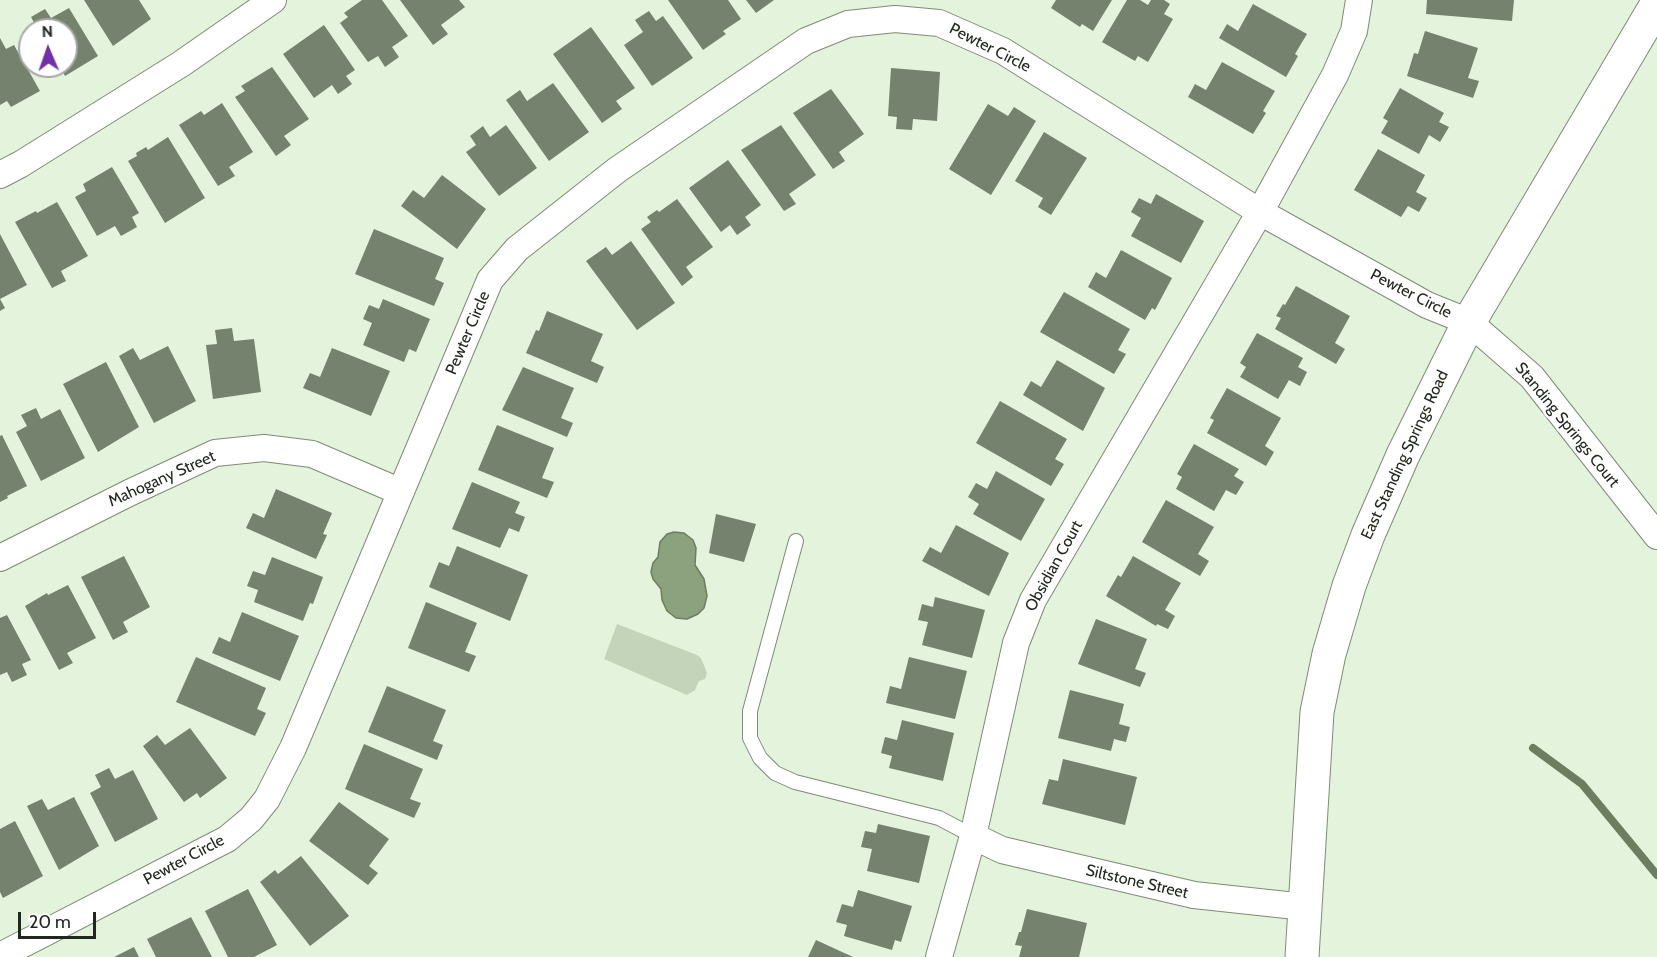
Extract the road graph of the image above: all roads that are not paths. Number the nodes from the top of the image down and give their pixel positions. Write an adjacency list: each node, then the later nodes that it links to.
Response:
1 (273, 0): 4 (street)
2 (1359, 0): 5 (street)
3 (1657, 4): 6 (street, East Standing Springs Road)
4 (0, 175)
5 (1260, 212): 6 (street, Pewter Circle); 7 (street, Pewter Circle); 11 (street, Obsidian Court)
6 (1468, 322): 8 (street, Standing Springs Court); 12 (street, East Standing Springs Road)
7 (401, 492): 10 (street, Mahogany Street); 13 (street, Pewter Circle)
8 (1653, 523)
9 (796, 541): 11 (lane)
10 (0, 558)
11 (973, 836): 12 (street, Siltstone Street); 14 (street, Obsidian Court)
12 (1305, 907): 15 (street, East Standing Springs Road)
13 (0, 956)
14 (939, 957)
15 (1302, 957)

